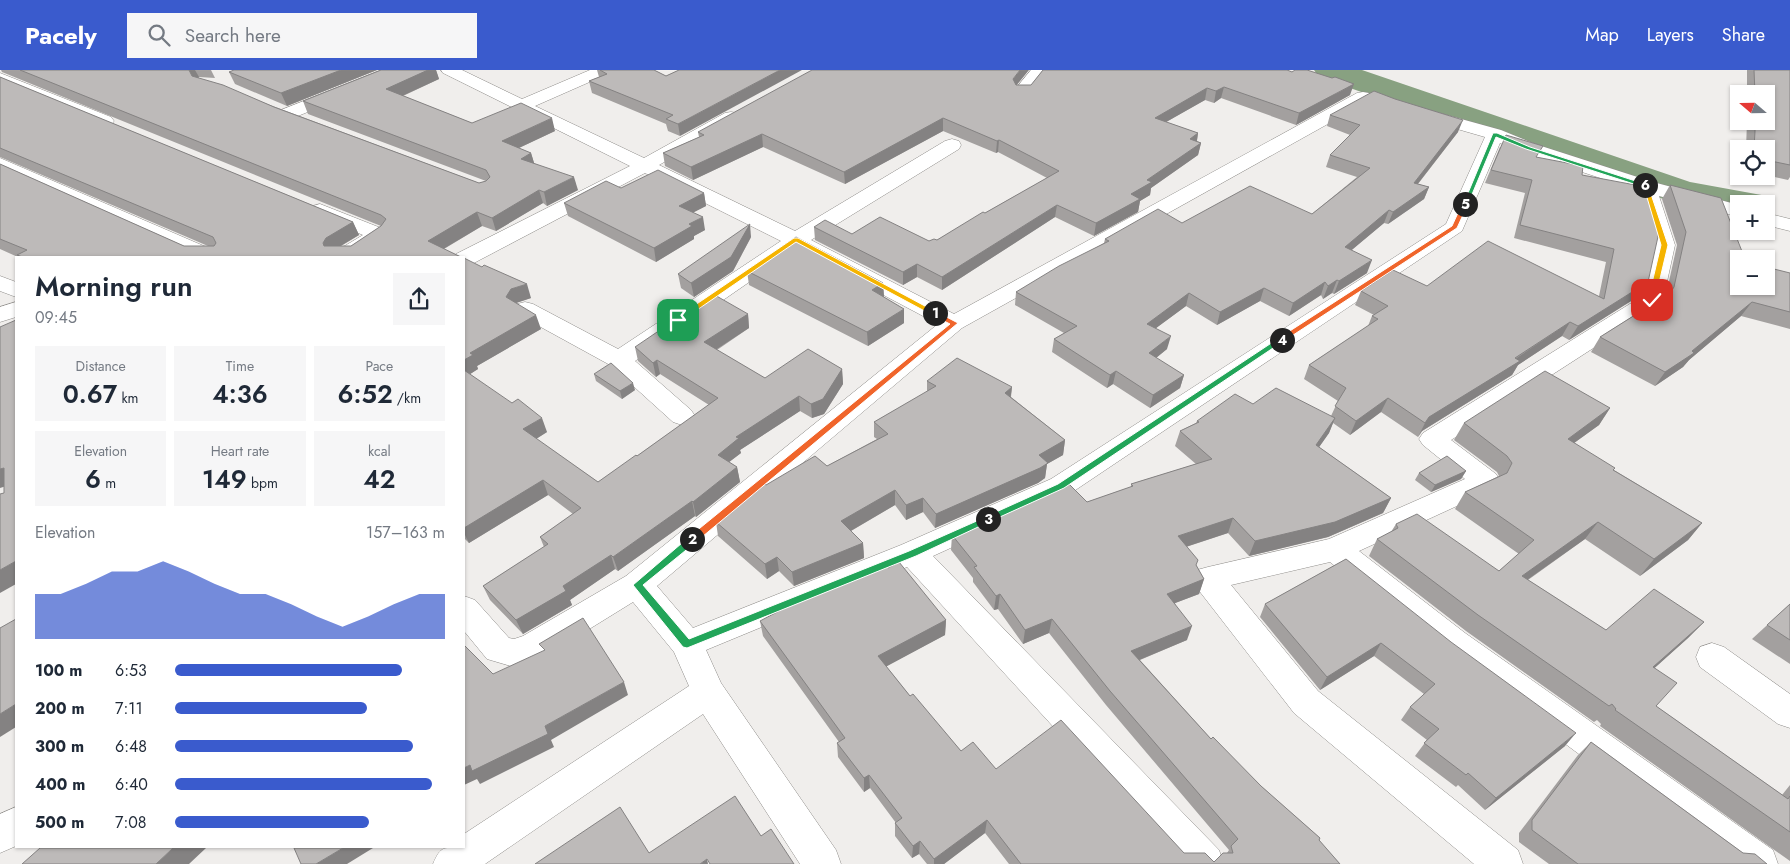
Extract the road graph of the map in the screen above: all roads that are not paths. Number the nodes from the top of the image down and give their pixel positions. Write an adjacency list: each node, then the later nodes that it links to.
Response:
1 (397, 70): 12 (street)
2 (449, 70): 8 (street)
3 (604, 70): 8 (street)
4 (1040, 70): 6 (street)
5 (0, 78): 14 (street)
6 (1022, 92)
7 (1367, 94): 33 (street)
8 (522, 105): 18 (street)
9 (270, 107): 12 (street)
10 (1406, 108): 15 (street)
11 (744, 110): 18 (street)
12 (287, 114): 13 (street)
13 (315, 125)
14 (126, 130)
15 (1495, 134): 19 (street); 37 (street)
16 (952, 146): 24 (street)
17 (0, 164): 25 (street)
18 (644, 166): 24 (street); 27 (street)
19 (1646, 186): 21 (street); 36 (street)
20 (306, 204): 26 (street)
21 (1730, 209)
22 (1775, 221): 23 (street)
23 (1790, 225)
24 (796, 240): 33 (street); 34 (street)
25 (207, 256)
26 (344, 256)
27 (465, 258)
28 (0, 283): 29 (street)
29 (15, 290)
30 (15, 309): 32 (street)
31 (525, 309): 34 (street)
32 (0, 315)
33 (954, 323): 38 (street)
34 (619, 360): 35 (street)
35 (682, 416)
36 (1335, 549): 49 (street); 50 (street)
37 (912, 554): 40 (street); 48 (street)
38 (637, 585): 39 (street); 40 (street)
39 (465, 610)
40 (687, 644): 42 (street)
41 (1712, 657): 43 (street)
42 (708, 692): 46 (street); 47 (street)
43 (1790, 713)
44 (15, 826): 45 (street)
45 (0, 835)
46 (452, 864)
47 (822, 864)
48 (1205, 864)
49 (1504, 864)
50 (1759, 864)

